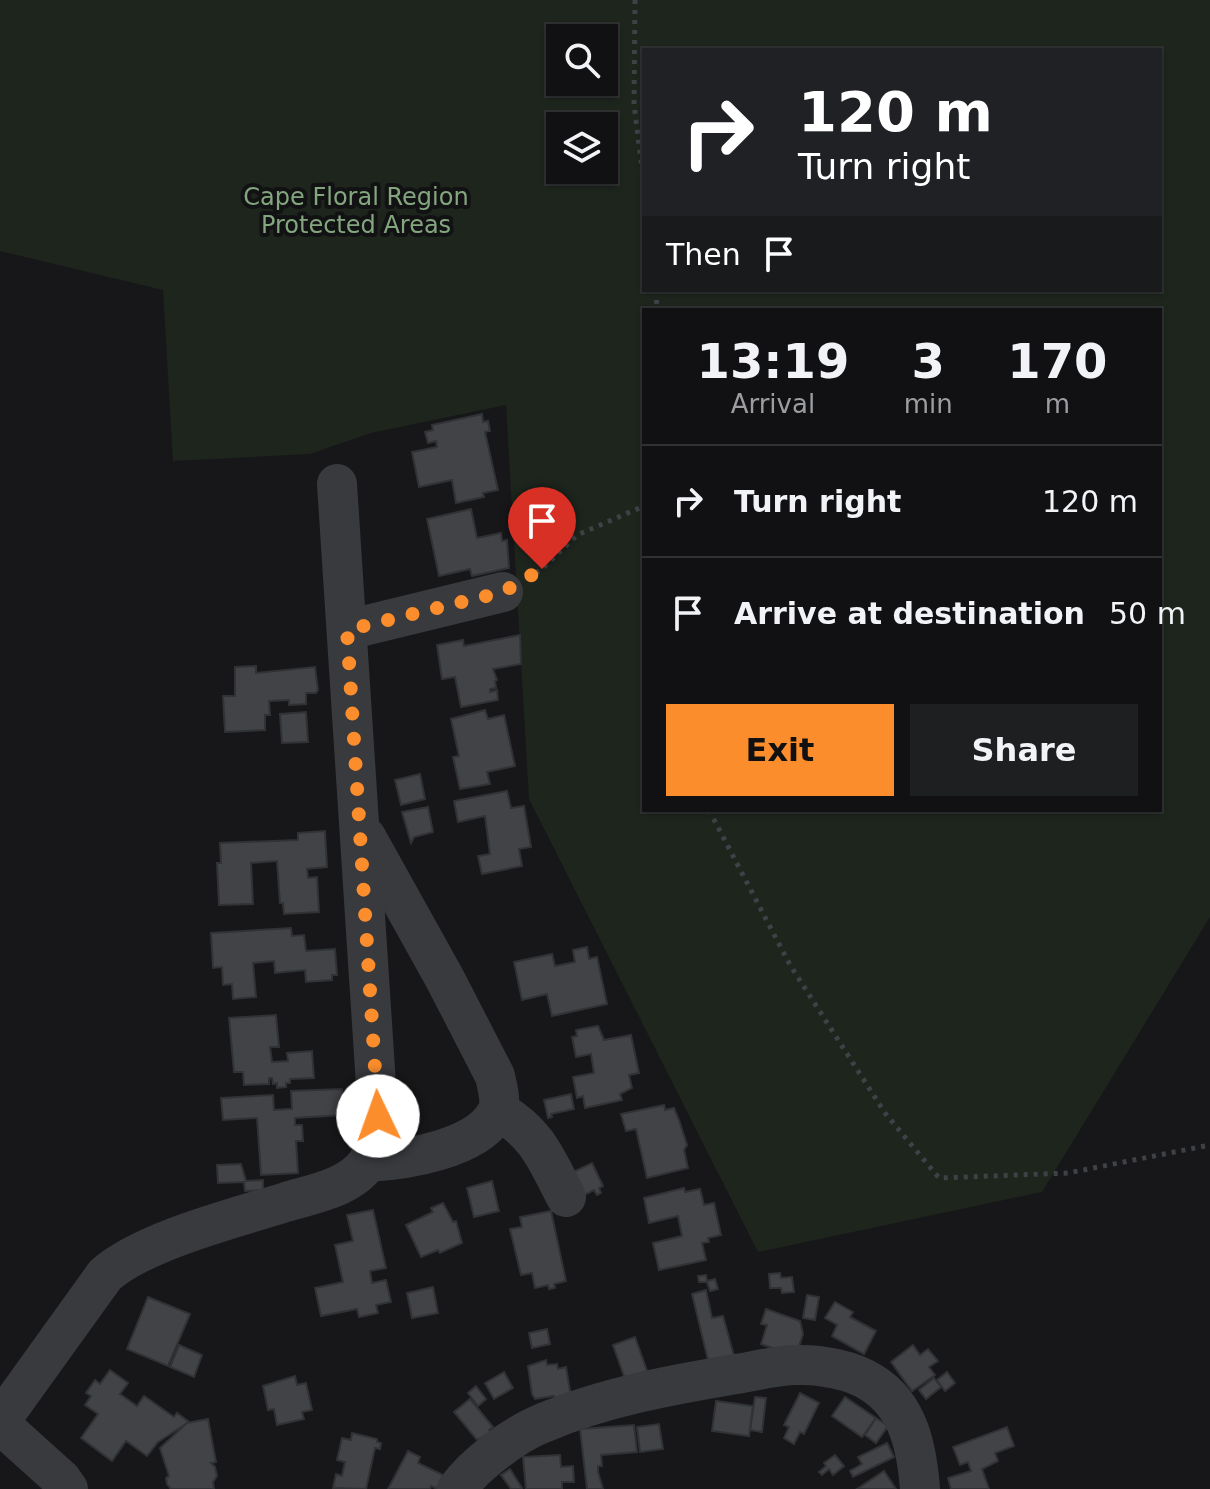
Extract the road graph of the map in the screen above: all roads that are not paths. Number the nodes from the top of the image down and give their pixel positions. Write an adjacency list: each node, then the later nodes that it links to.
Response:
1 (337, 484): 3 (street)
2 (503, 592): 3 (street)
3 (347, 630): 4 (street)
4 (360, 827): 5 (street); 6 (street)
5 (499, 1111): 6 (street); 7 (street)
6 (368, 1162): 8 (street)
7 (566, 1197)
8 (0, 1423): 9 (street)
9 (68, 1489)
10 (457, 1489): 11 (street)
11 (920, 1489)

